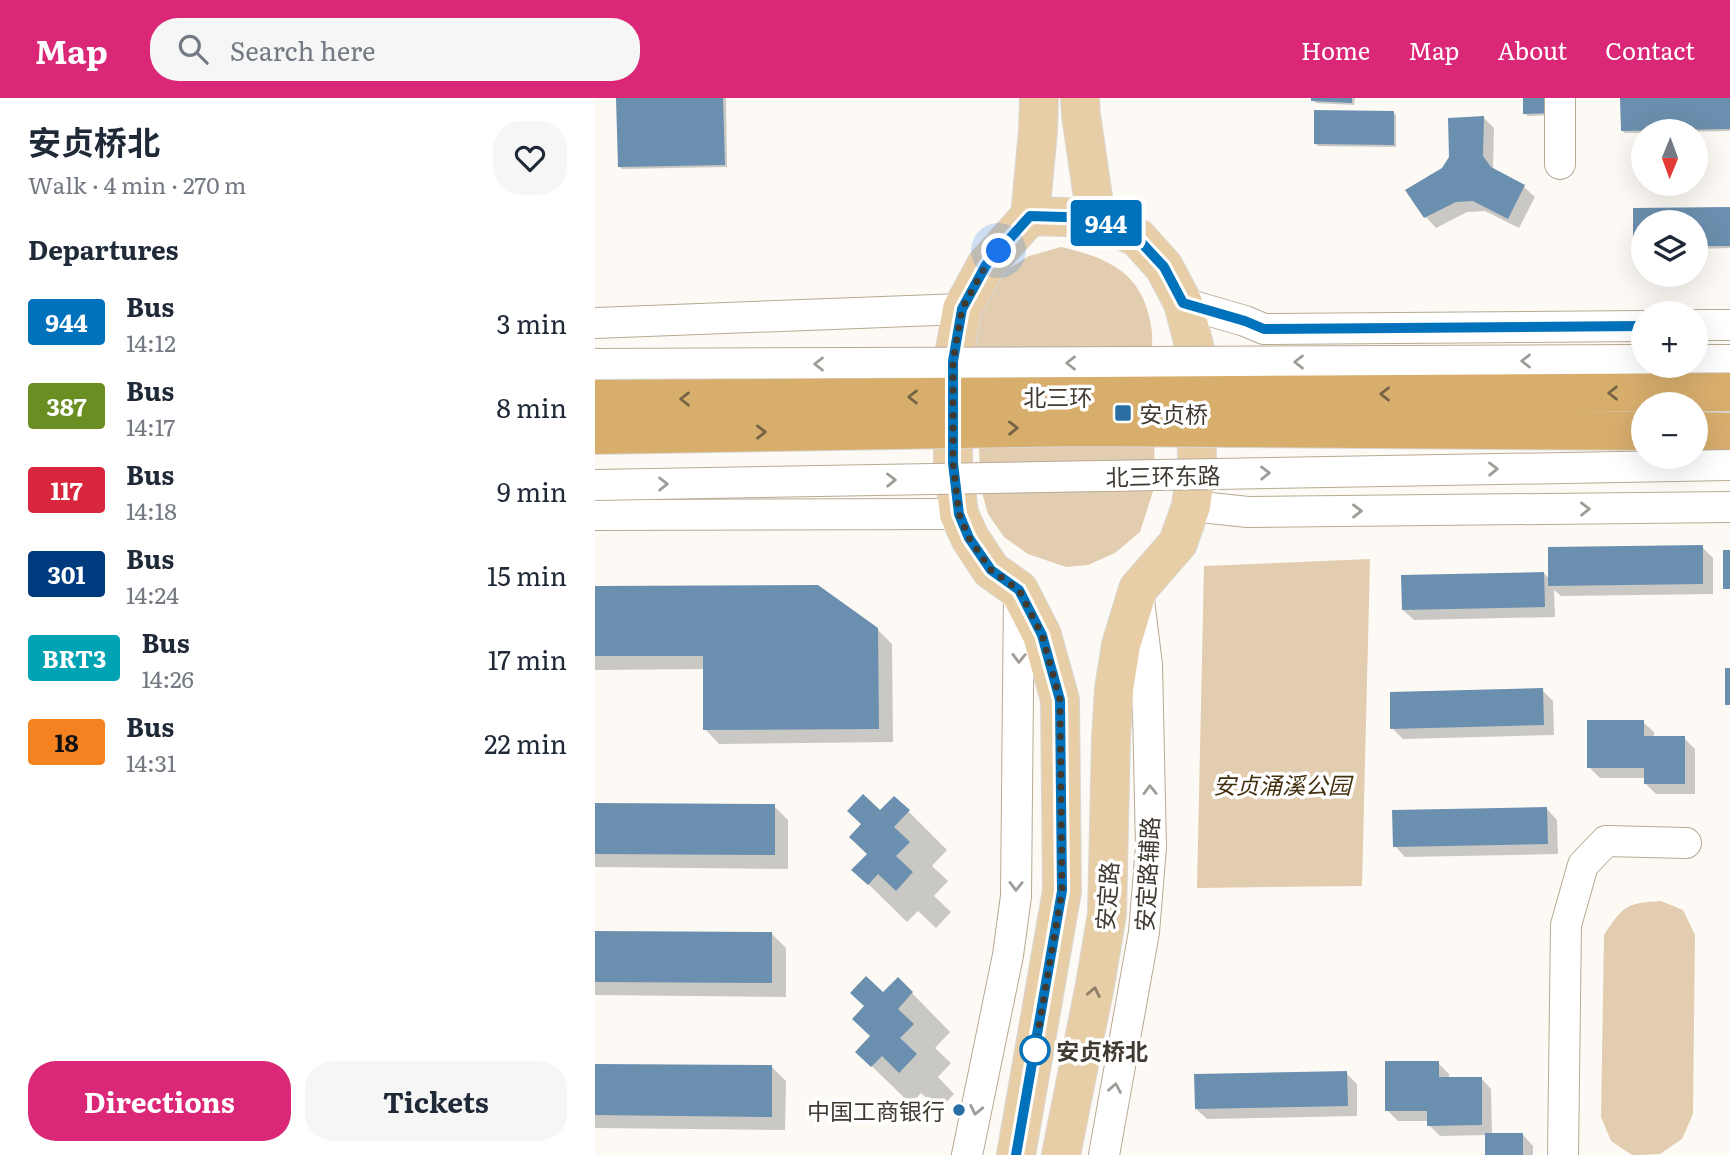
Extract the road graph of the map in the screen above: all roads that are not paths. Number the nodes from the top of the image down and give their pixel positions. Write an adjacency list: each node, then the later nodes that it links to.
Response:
1 (1039, 98): 5 (main road)
2 (1560, 98): 4 (street)
3 (1082, 104): 6 (main road)
4 (1560, 164)
5 (1030, 216): 6 (main road); 8 (main road)
6 (1096, 218): 7 (main road)
7 (1183, 303): 12 (street); 25 (main road)
8 (962, 309): 9 (street); 27 (main road)
9 (595, 323)
10 (1708, 325): 11 (street)
11 (1730, 325)
12 (1631, 326)
13 (1631, 360): 16 (street, one-way to 16, bridge)
14 (1708, 360): 15 (street)
15 (1730, 360)
16 (595, 364)
17 (1730, 392): 18 (highway, 北三环, one-way to 18, bridge)
18 (595, 400)
19 (1631, 431): 22 (highway, 北三环, one-way to 19, bridge)
20 (1708, 432): 21 (highway)
21 (1730, 432)
22 (595, 435)
23 (1730, 465): 24 (street, 北三环东路, one-way to 23, bridge)
24 (595, 485)
25 (1191, 506): 26 (street, one-way to 26); 29 (main road)
26 (1730, 507)
27 (959, 514): 28 (street); 30 (main road)
28 (595, 515)
29 (1138, 589): 34 (main road, 安定路, one-way to 29); 35 (street, 安定路辅路, one-way to 29)
30 (1019, 590): 32 (street, one-way to 32); 33 (main road, 安定路)
31 (1686, 843): 36 (street)
32 (967, 1155)
33 (1016, 1155)
34 (1061, 1155)
35 (1104, 1155)
36 (1563, 1155)

